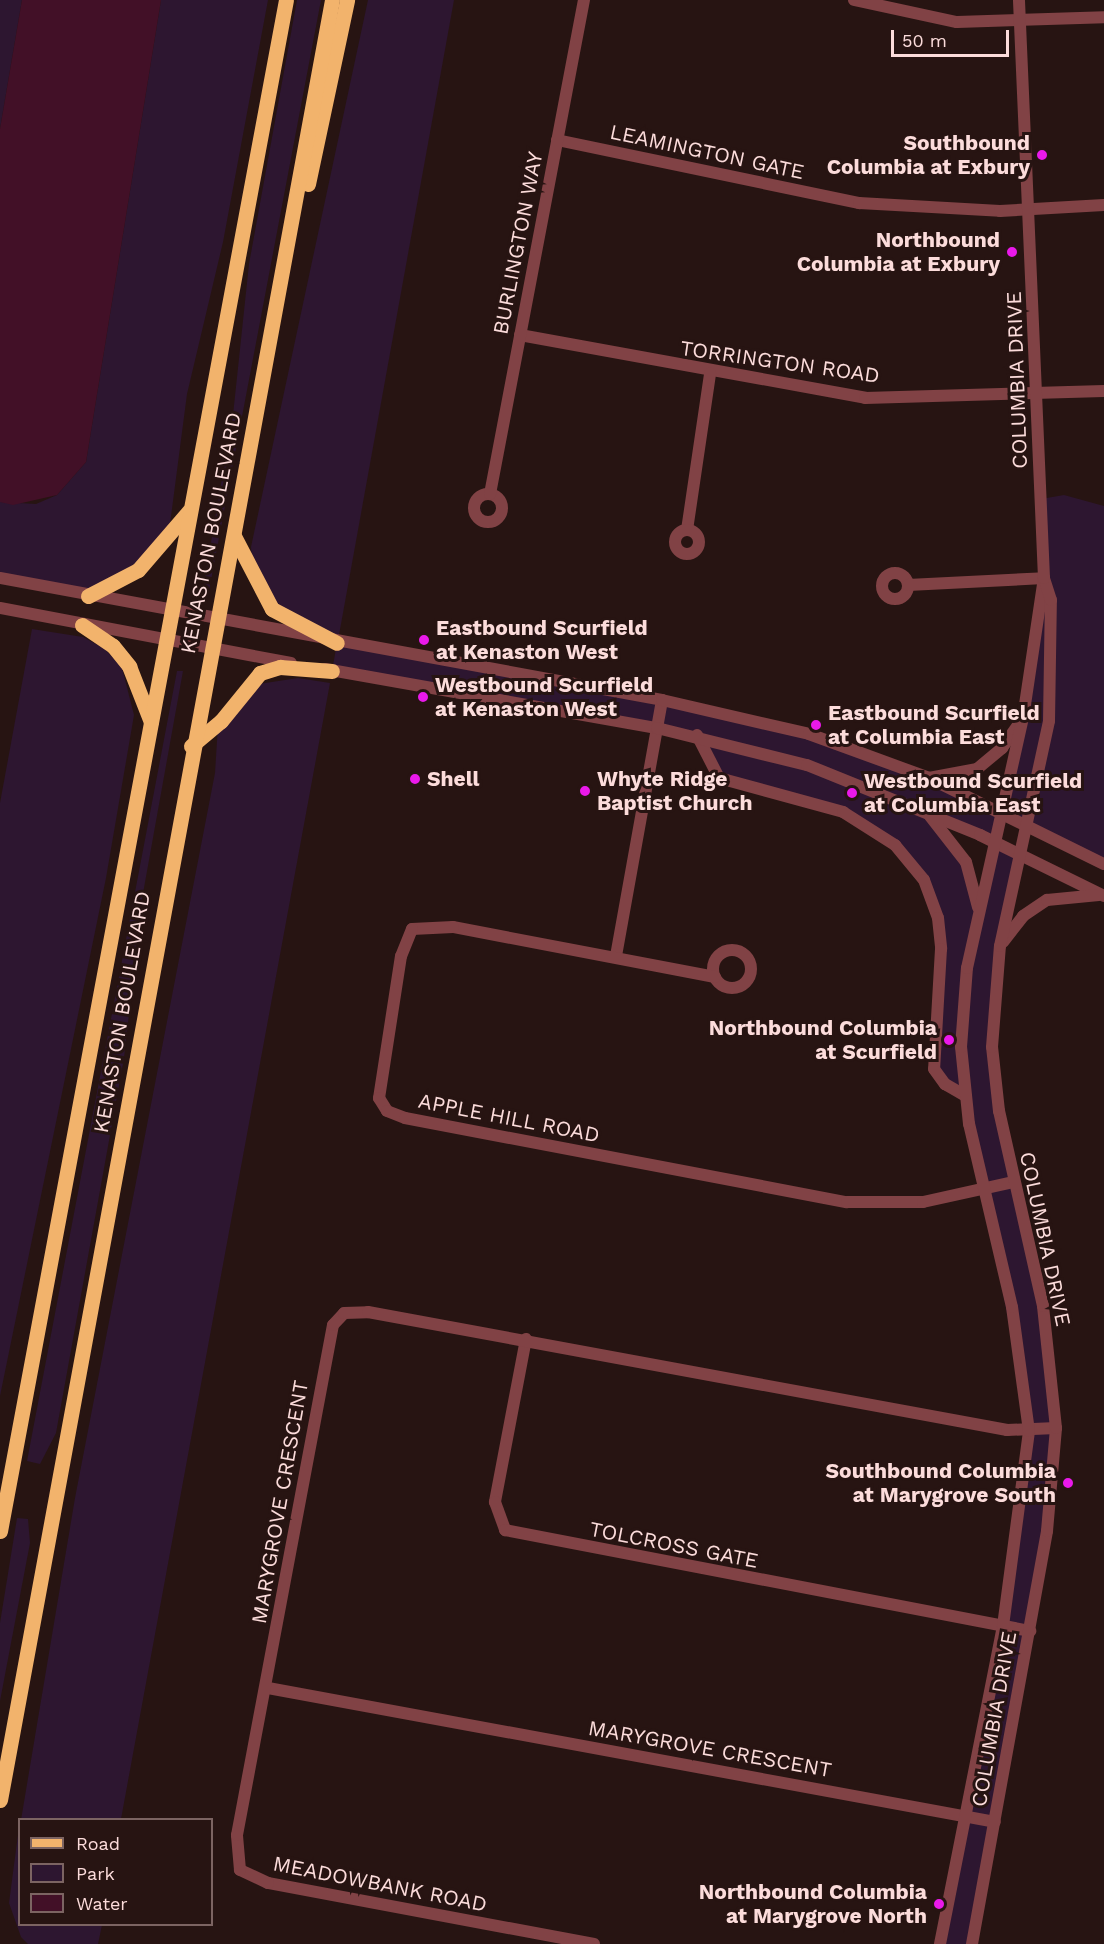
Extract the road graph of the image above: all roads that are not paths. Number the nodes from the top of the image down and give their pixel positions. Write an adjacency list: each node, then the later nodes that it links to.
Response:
1 (286, 0): 18 (main road, KENASTON BOULEVARD)
2 (332, 0): 12 (main road)
3 (347, 0): 12 (main road)
4 (584, 0): 9 (street, BURLINGTON WAY)
5 (854, 0): 8 (street)
6 (1019, 0): 8 (street, COLUMBIA DRIVE)
7 (1104, 17): 8 (street)
8 (1020, 20): 11 (street, COLUMBIA DRIVE)
9 (557, 140): 11 (street, LEAMINGTON GATE); 13 (street, BURLINGTON WAY)
10 (1104, 205): 11 (street, LEAMINGTON GATE)
11 (1030, 208): 15 (street, COLUMBIA DRIVE)
12 (290, 232): 20 (main road, KENASTON BOULEVARD)
13 (520, 335): 14 (street, TORRINGTON ROAD); 17 (street, BURLINGTON WAY)
14 (710, 374): 15 (street, TORRINGTON ROAD); 19 (street)
15 (1037, 391): 16 (street, TORRINGTON ROAD); 21 (street, COLUMBIA DRIVE)
16 (1104, 391)
17 (490, 494)
18 (191, 508): 24 (main road); 26 (main road, KENASTON BOULEVARD)
19 (687, 530)
20 (234, 536): 27 (main road, KENASTON BOULEVARD); 30 (main road)
21 (1044, 578): 23 (street); 34 (street, COLUMBIA DRIVE); 42 (street, COLUMBIA DRIVE)
22 (0, 579): 24 (street)
23 (908, 585)
24 (88, 596): 26 (street)
25 (0, 608): 28 (street)
26 (172, 612): 27 (street); 29 (main road, KENASTON BOULEVARD)
27 (215, 620): 30 (street); 31 (main road, KENASTON BOULEVARD)
28 (82, 625): 29 (street); 35 (main road)
29 (167, 642): 31 (street); 35 (main road, KENASTON BOULEVARD)
30 (337, 643): 33 (street)
31 (208, 649): 32 (street); 38 (main road, KENASTON BOULEVARD)
32 (332, 671): 36 (street); 38 (main road)
33 (662, 700): 36 (street); 39 (street)
34 (1023, 718): 39 (street); 41 (street, COLUMBIA DRIVE)
35 (152, 726): 57 (main road, KENASTON BOULEVARD)
36 (657, 728): 37 (street); 49 (street)
37 (697, 735): 40 (street); 51 (street)
38 (191, 746): 61 (main road, KENASTON BOULEVARD)
39 (929, 778): 41 (street)
40 (925, 811): 43 (street); 47 (street)
41 (1001, 811): 42 (street); 43 (street, COLUMBIA DRIVE)
42 (1026, 825): 44 (street, COLUMBIA DRIVE); 45 (street)
43 (994, 842): 44 (street); 47 (street, COLUMBIA DRIVE)
44 (1018, 854): 46 (street); 48 (street, COLUMBIA DRIVE)
45 (1104, 864)
46 (1103, 895): 48 (street)
47 (979, 916): 51 (street, COLUMBIA DRIVE)
48 (1000, 946): 52 (street, COLUMBIA DRIVE)
49 (616, 956): 50 (street, APPLE HILL ROAD); 53 (street, APPLE HILL ROAD)
50 (715, 977)
51 (966, 1096): 53 (street, COLUMBIA DRIVE)
52 (1013, 1182): 53 (street, APPLE HILL ROAD); 55 (street, COLUMBIA DRIVE)
53 (982, 1188): 56 (street, COLUMBIA DRIVE)
54 (526, 1339): 56 (street, MARYGROVE CRESCENT); 58 (street, TOLCROSS GATE); 60 (street, MARYGROVE CRESCENT)
55 (1056, 1428): 56 (street, MARYGROVE CRESCENT); 59 (street, COLUMBIA DRIVE)
56 (1029, 1431): 58 (street, COLUMBIA DRIVE)
57 (0, 1531)
58 (1003, 1626): 59 (street, TOLCROSS GATE); 62 (street, COLUMBIA DRIVE)
59 (1030, 1631): 63 (street, COLUMBIA DRIVE)
60 (268, 1688): 62 (street, MARYGROVE CRESCENT); 64 (street, MEADOWBANK ROAD)
61 (0, 1800)
62 (963, 1816): 63 (street, MARYGROVE CRESCENT); 65 (street, COLUMBIA DRIVE)
63 (994, 1822): 66 (street, COLUMBIA DRIVE)
64 (594, 1944)
65 (940, 1944)
66 (972, 1944)

